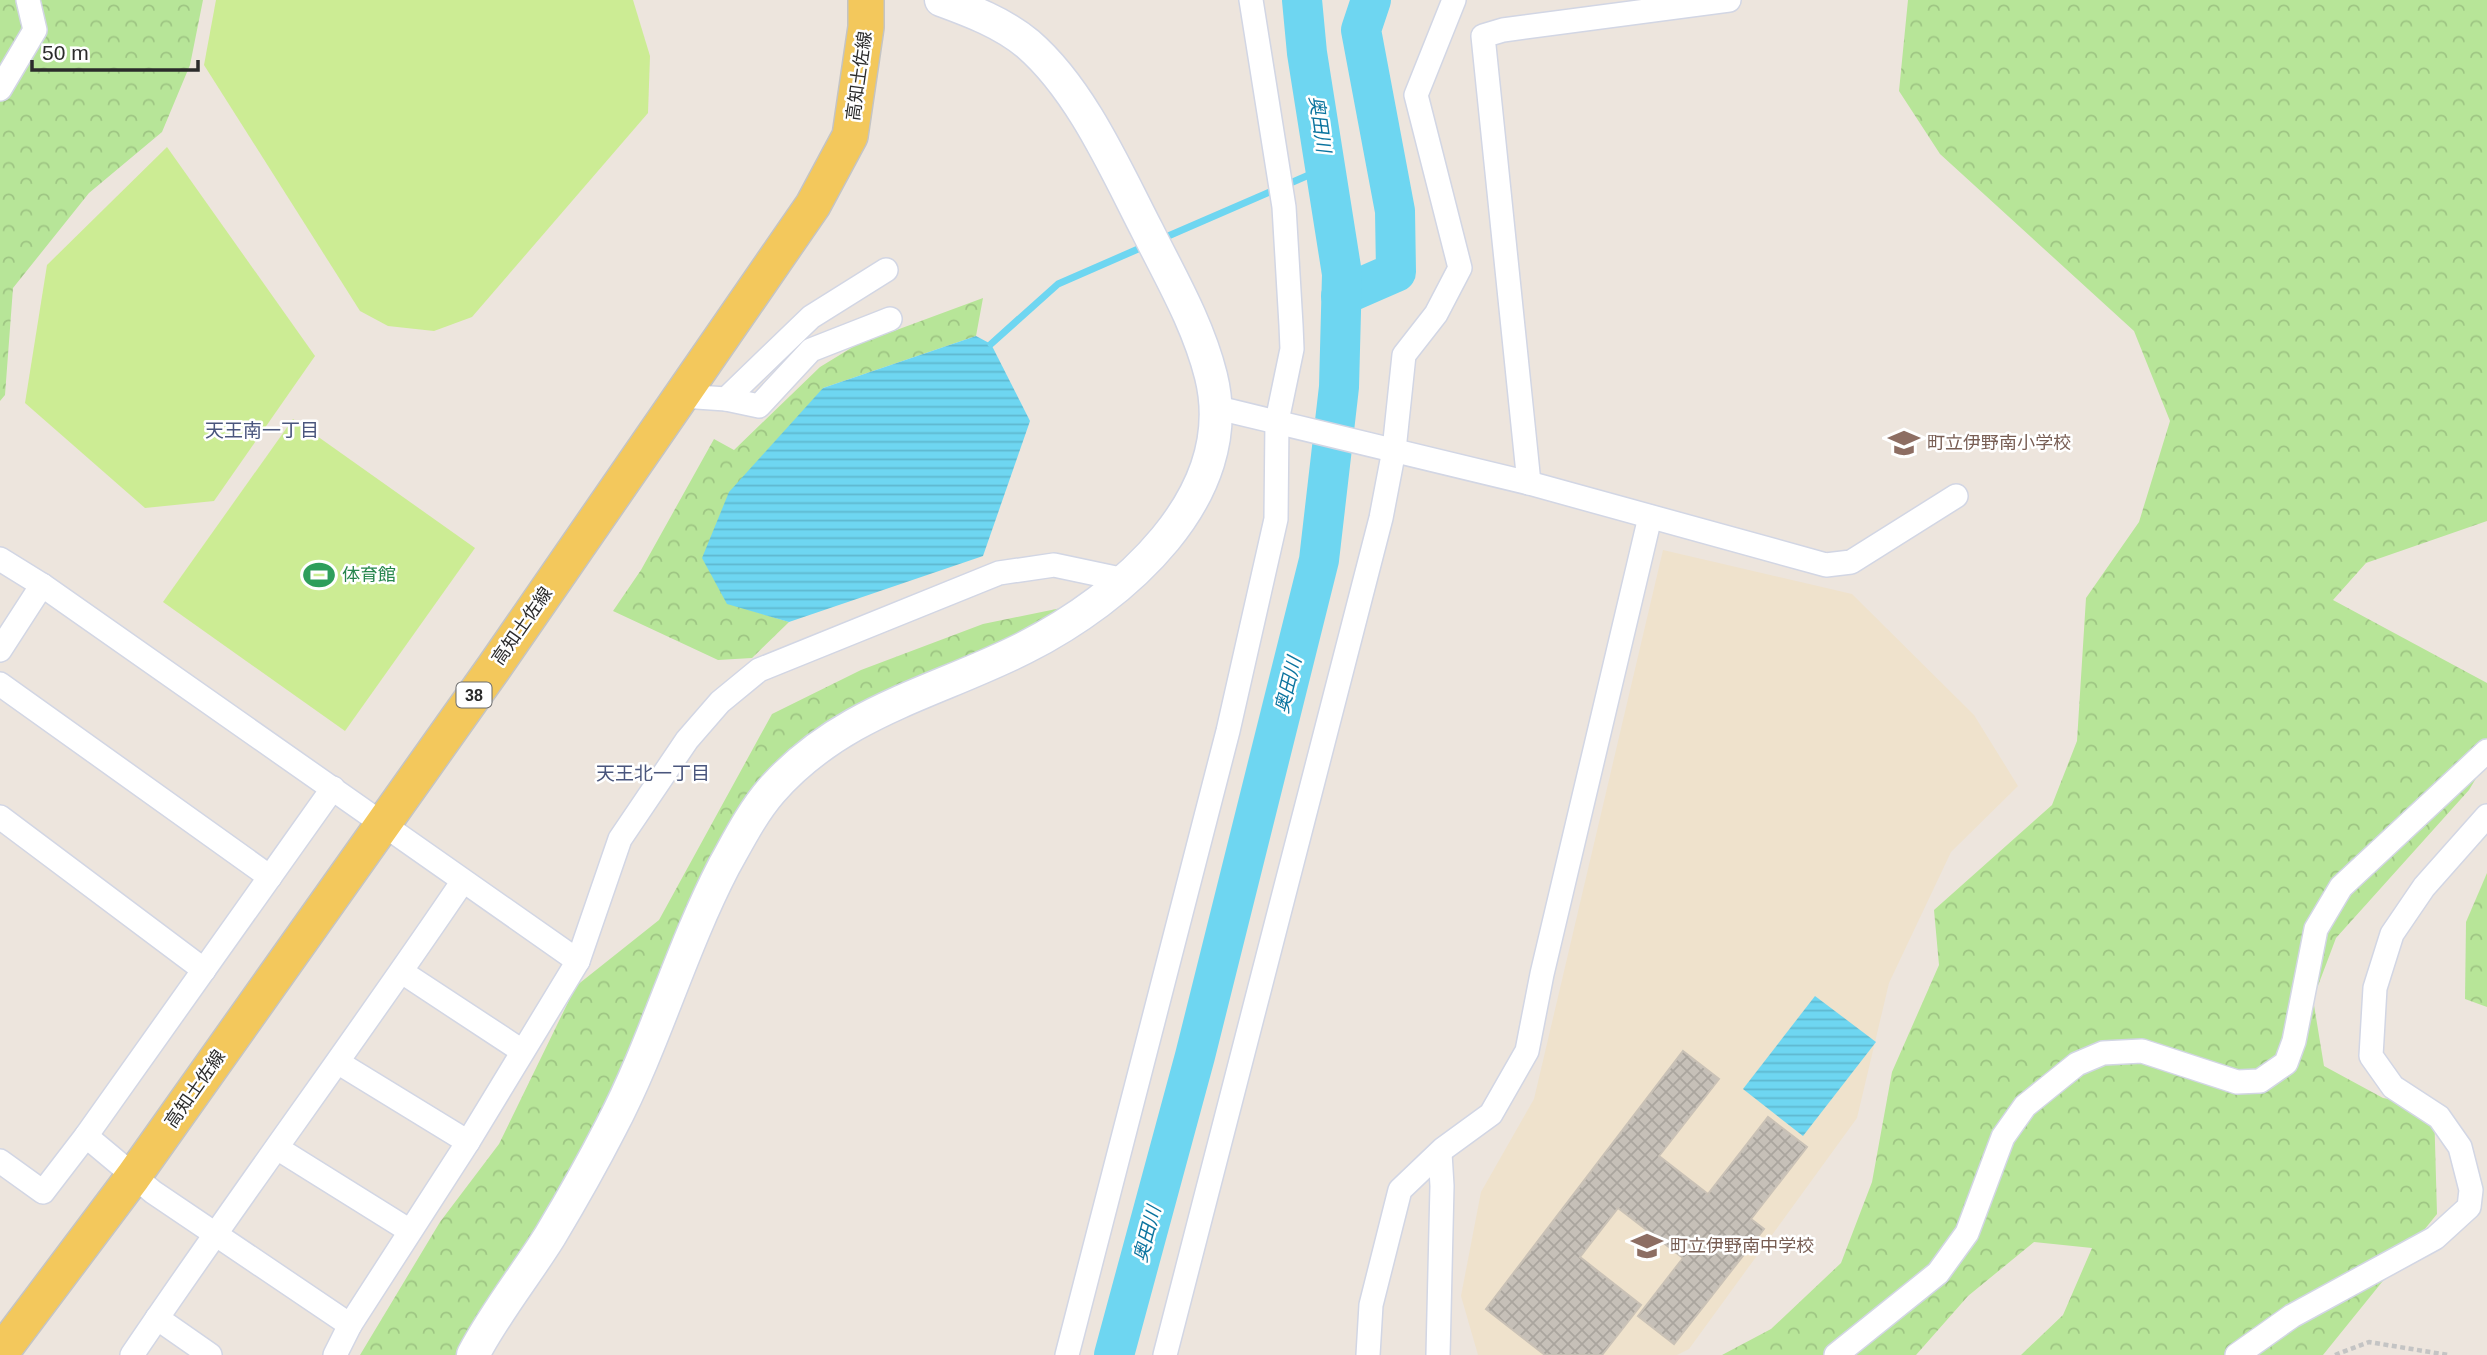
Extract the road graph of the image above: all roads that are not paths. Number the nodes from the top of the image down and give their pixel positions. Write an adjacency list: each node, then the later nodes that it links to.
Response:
1 (28, 0): 7 (street)
2 (866, 0): 10 (main road, 高知土佐線 / 38)
3 (941, 0): 12 (street)
4 (1251, 0): 13 (street)
5 (1454, 0): 14 (street)
6 (1729, 0): 15 (street)
7 (0, 89)
8 (886, 270): 11 (street)
9 (890, 319): 11 (street)
10 (682, 396): 11 (street); 27 (main road, 高知土佐線 / 38)
11 (726, 399)
12 (1214, 407): 13 (street); 19 (street)
13 (1277, 421): 14 (street); 50 (street)
14 (1394, 450): 15 (street); 51 (street)
15 (1529, 484): 17 (street)
16 (1956, 496): 17 (street)
17 (1650, 517): 38 (street)
18 (0, 559): 20 (street)
19 (1125, 580): 30 (street); 49 (street)
20 (42, 585): 21 (street); 24 (street)
21 (0, 650)
22 (0, 684): 28 (street)
23 (2487, 751): 54 (street)
24 (333, 788): 27 (street); 28 (street)
25 (2487, 816): 55 (street)
26 (0, 817): 31 (street)
27 (382, 822): 29 (street); 40 (main road, 高知土佐線 / 38)
28 (270, 877): 31 (street)
29 (463, 881): 30 (street); 32 (street)
30 (578, 961): 33 (street)
31 (204, 970): 35 (street)
32 (401, 972): 33 (street); 34 (street)
33 (522, 1051): 36 (street)
34 (339, 1063): 36 (street); 37 (street)
35 (86, 1136): 39 (street); 40 (street)
36 (468, 1142): 41 (street)
37 (277, 1148): 41 (street); 42 (street)
38 (1440, 1153): 52 (street); 53 (street)
39 (0, 1161)
40 (133, 1177): 42 (street); 45 (main road, 高知土佐線 / 38)
41 (410, 1231): 44 (street)
42 (214, 1235): 43 (street); 44 (street)
43 (157, 1318): 46 (street); 47 (street)
44 (350, 1325): 48 (street)
45 (0, 1354)
46 (132, 1355)
47 (210, 1355)
48 (335, 1355)
49 (472, 1355)
50 (1067, 1355)
51 (1165, 1355)
52 (1368, 1355)
53 (1438, 1355)
54 (1836, 1355)
55 (2237, 1355)

